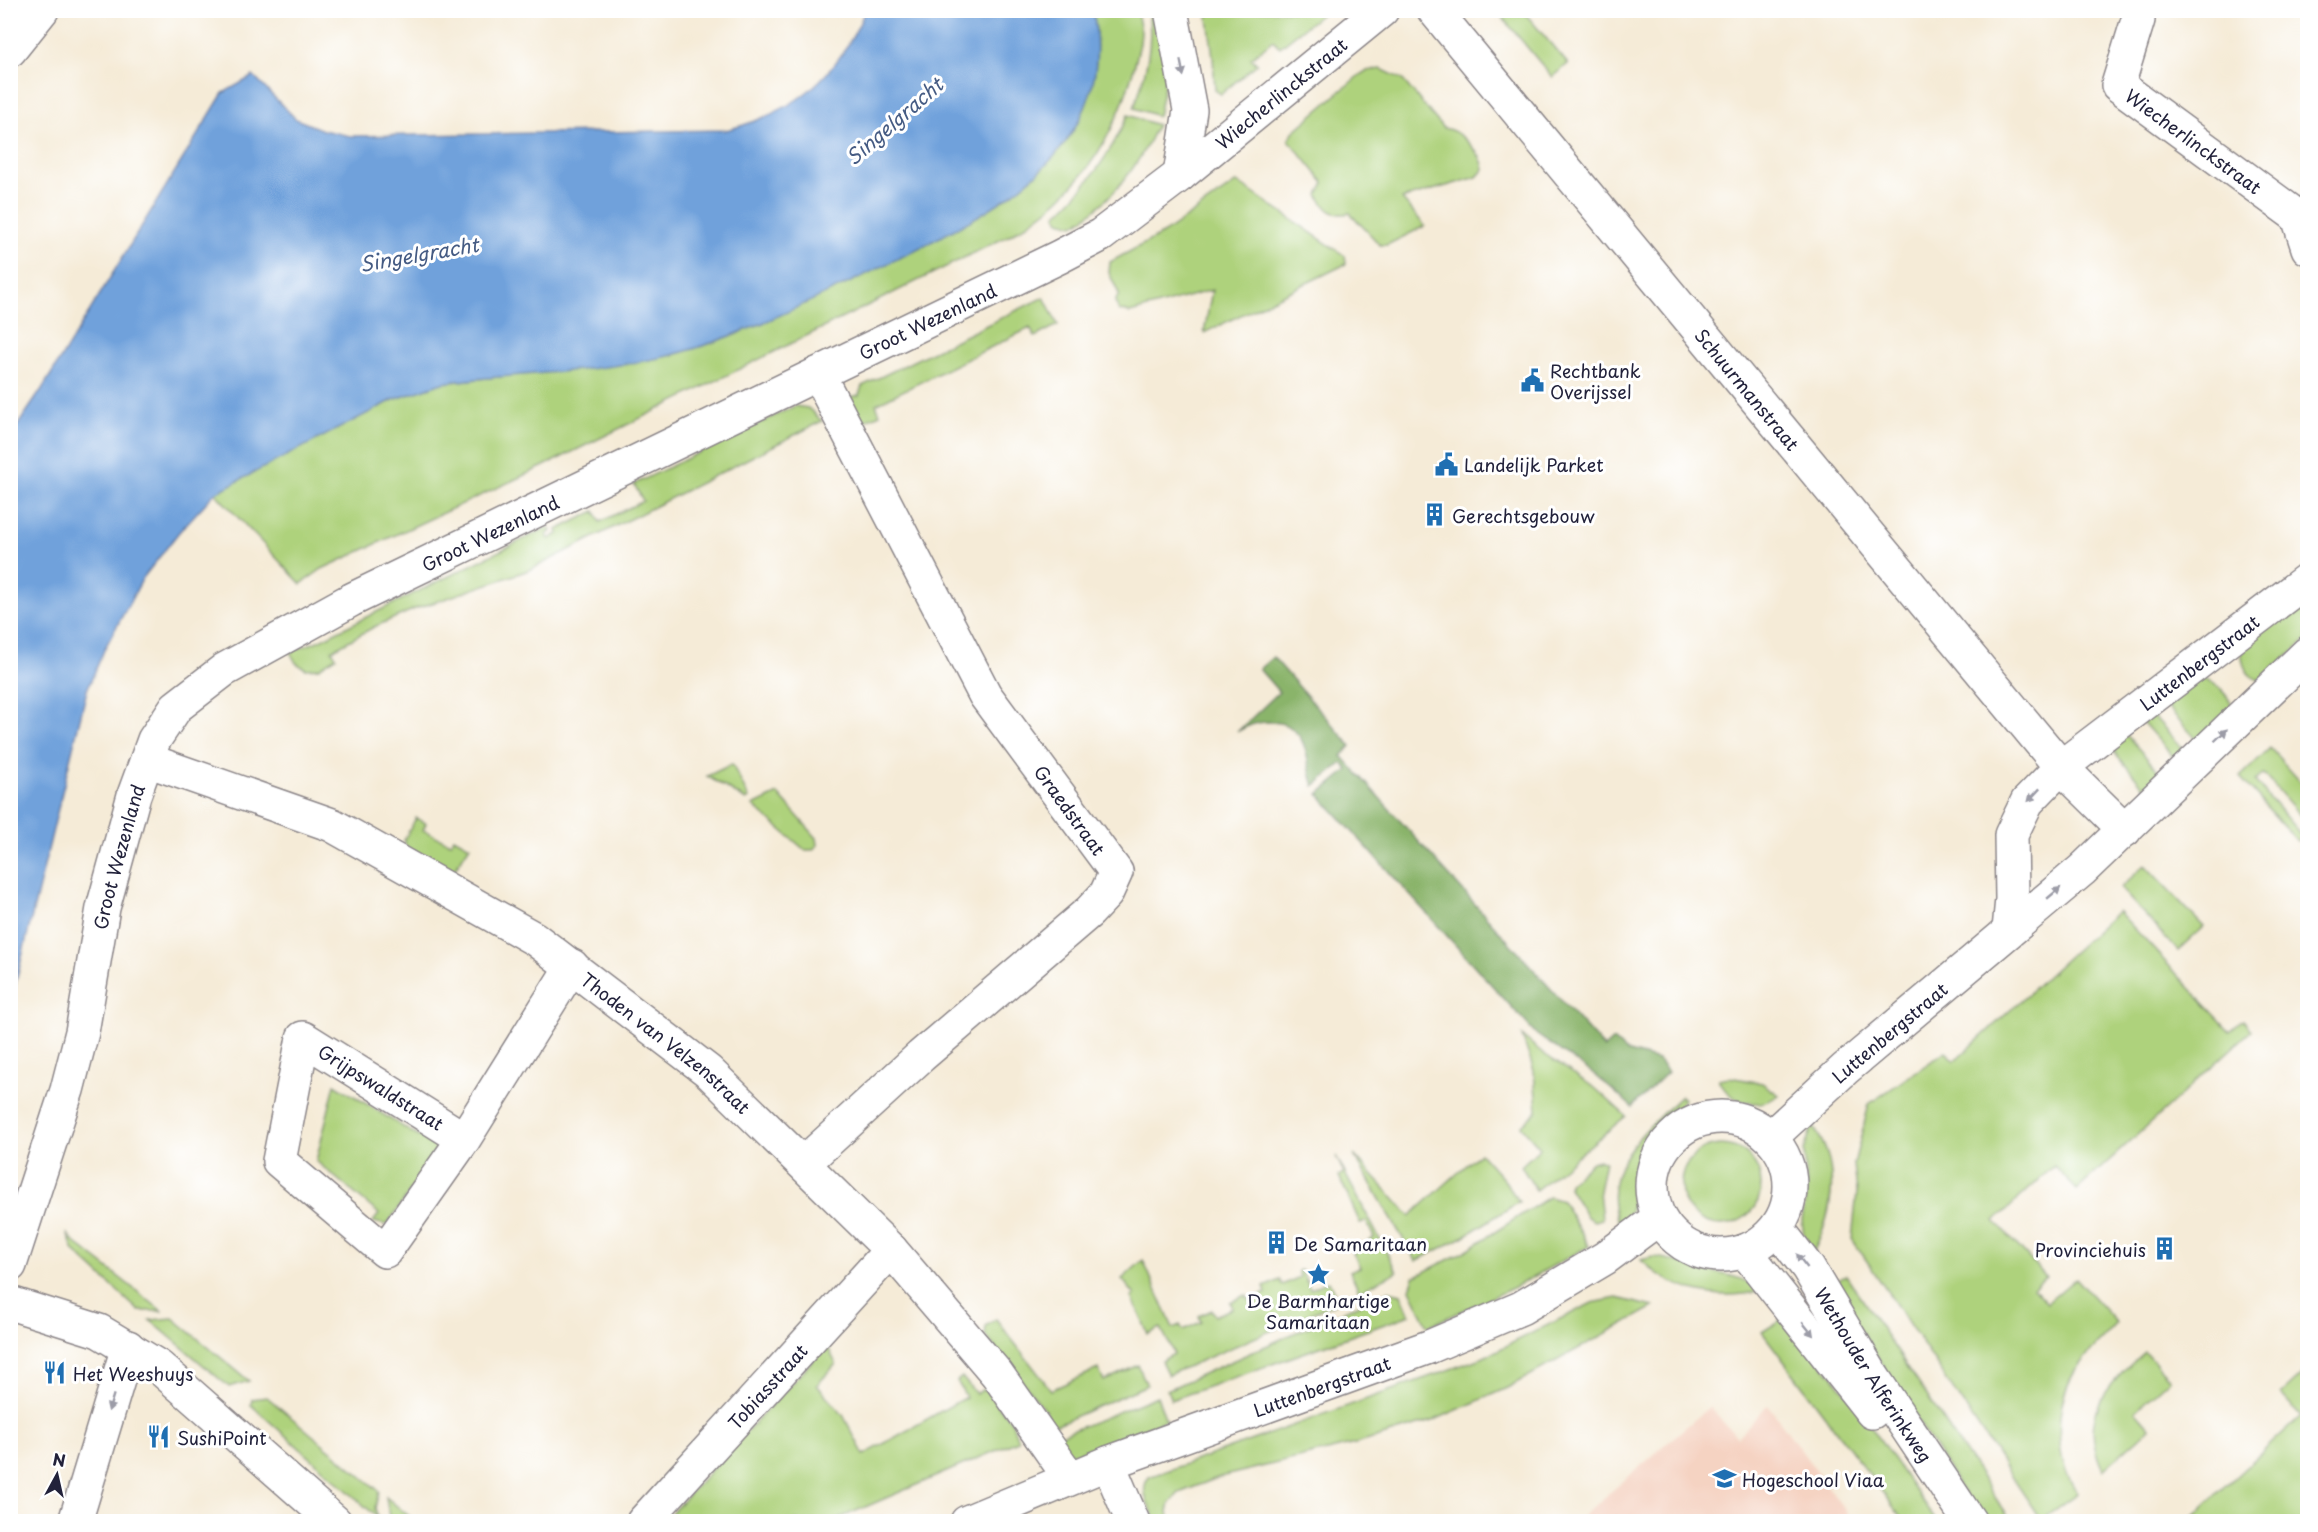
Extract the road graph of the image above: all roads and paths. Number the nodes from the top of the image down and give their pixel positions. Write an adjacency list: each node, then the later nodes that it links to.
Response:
1 (42, 10): 6 (street)
2 (1171, 10): 7 (street, one-way to 7)
3 (1382, 10): 7 (street, Wiecherlinckstraat)
4 (1434, 10): 13 (street, Schuurmanstraat)
5 (2138, 20): 8 (street, Wiecherlinckstraat)
6 (10, 50)
7 (1180, 176): 9 (street, Groot Wezenland)
8 (2307, 248)
9 (818, 374): 12 (street, Groot Wezenland); 19 (street, Graedstraat)
10 (2307, 579): 13 (street, Luttenbergstraat)
11 (2307, 653): 14 (street, Luttenbergstraat, one-way to 11)
12 (147, 760): 16 (street, Thoden van Velzenstraat); 24 (street, Groot Wezenland)
13 (2061, 767): 14 (street); 15 (street, Luttenbergstraat, one-way to 15)
14 (2125, 830): 15 (street, Luttenbergstraat, one-way to 14)
15 (2009, 930): 17 (street, Luttenbergstraat)
16 (572, 966): 18 (street, Grijpswaldstraat); 19 (street, Thoden van Velzenstraat)
17 (1771, 1137): 20 (street); 21 (street)
18 (464, 1139): 18 (street, Grijpswaldstraat)
19 (804, 1163): 22 (street, Thoden van Velzenstraat)
20 (1659, 1218): 23 (street); 27 (street, Luttenbergstraat)
21 (1776, 1228): 23 (street); 35 (street, Wethouder Alferinkweg, one-way to 21)
22 (891, 1250): 28 (street, Thoden van Velzenstraat); 31 (street, Tobiasstraat)
23 (1744, 1251): 34 (street, Wethouder Alferinkweg, one-way to 34)
24 (10, 1265)
25 (10, 1304): 26 (street)
26 (128, 1347): 29 (street, one-way to 29); 30 (street)
27 (1108, 1463): 28 (street, Luttenbergstraat); 33 (street)
28 (1070, 1478): 32 (street, Luttenbergstraat)
29 (75, 1521)
30 (335, 1521)
31 (643, 1521)
32 (967, 1521)
33 (1133, 1521)
34 (1947, 1521)
35 (1970, 1521)

